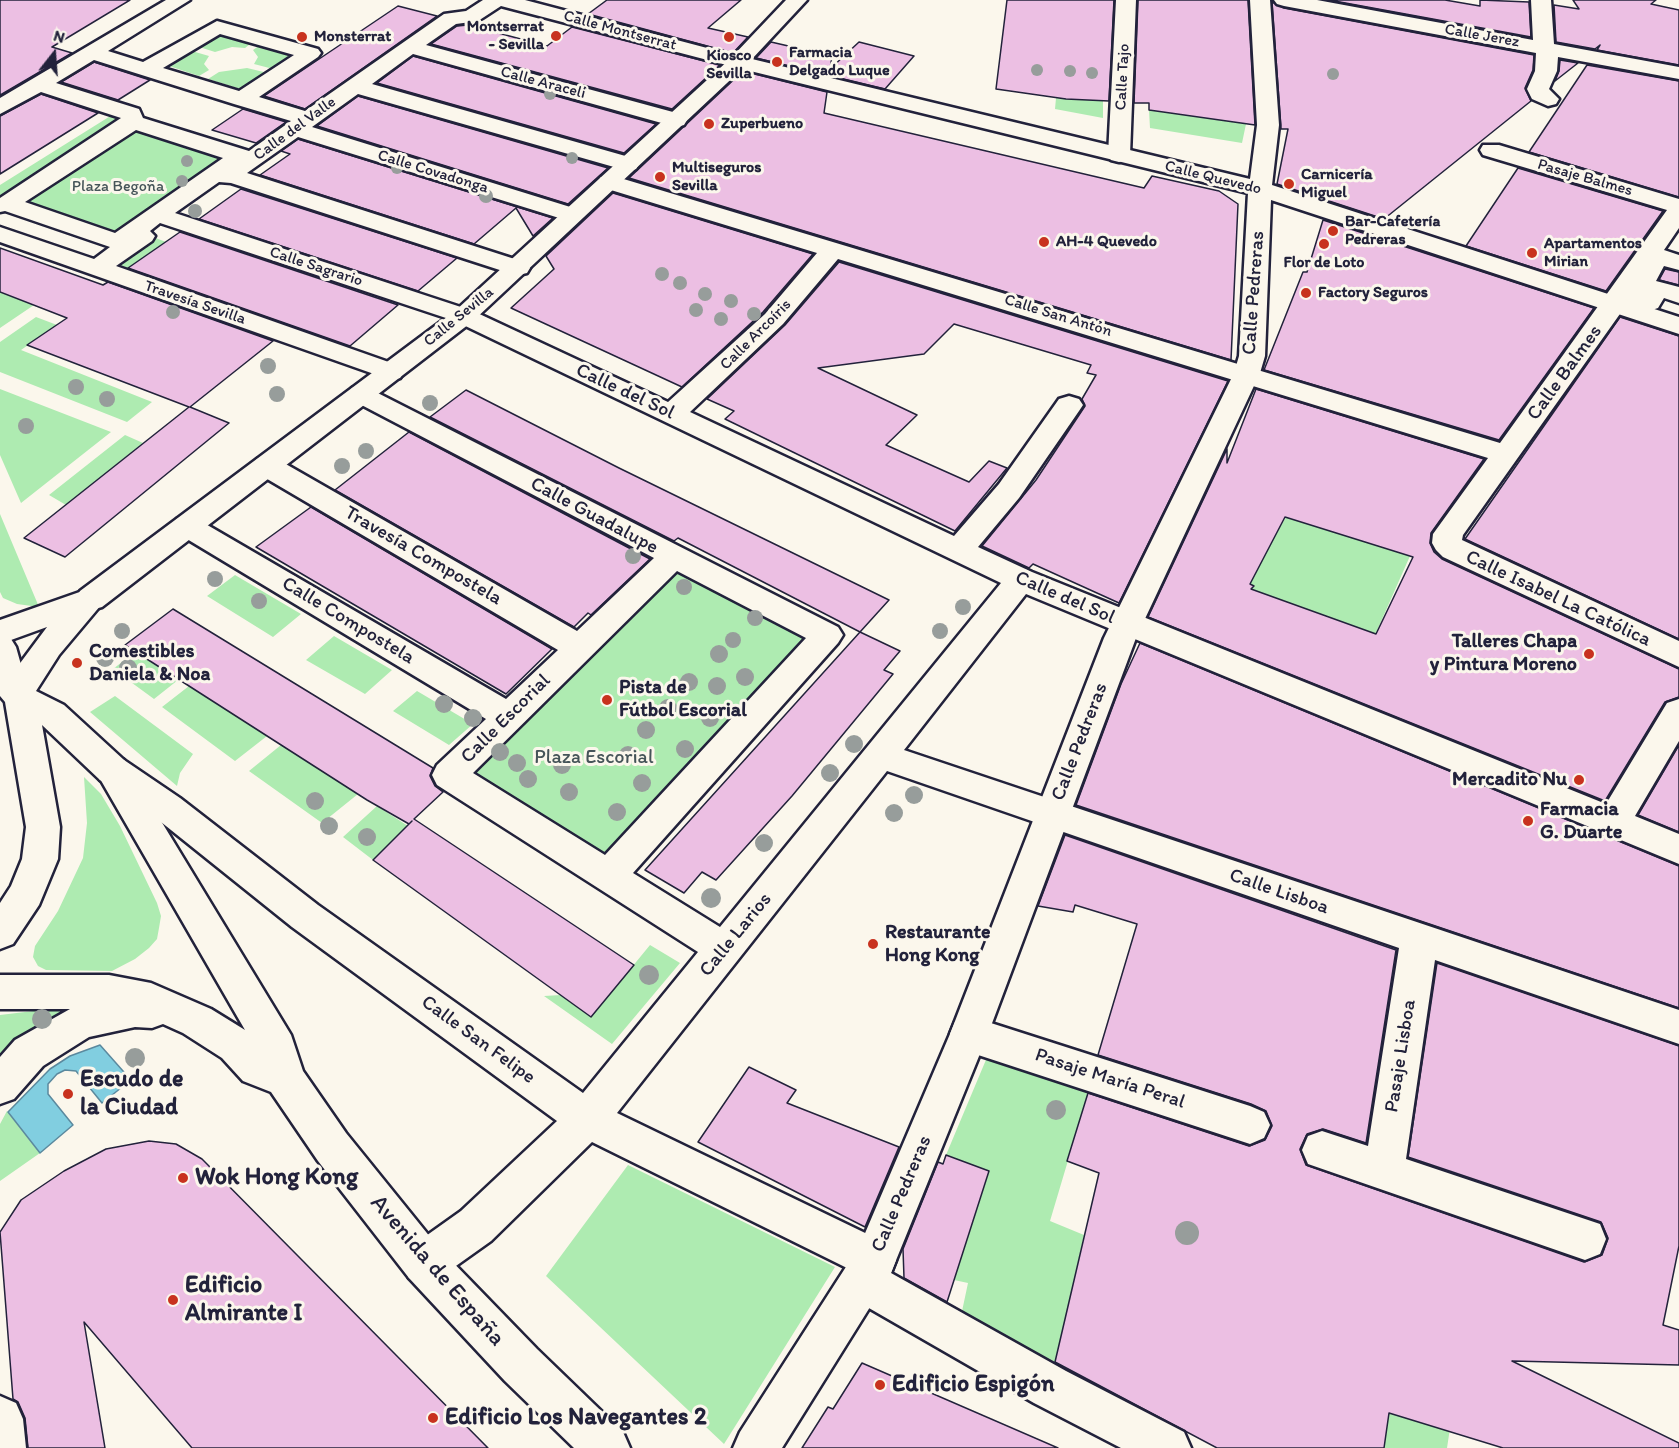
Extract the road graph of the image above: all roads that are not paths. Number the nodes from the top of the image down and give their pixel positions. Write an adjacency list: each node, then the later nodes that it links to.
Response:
1 (180, 0): 11 (main road)
2 (496, 0): 9 (main road, Calle del Valle)
3 (502, 0): 12 (main road, Calle Montserrat)
4 (796, 0): 12 (main road, Calle Sevilla)
5 (1126, 0): 24 (main road, Calle Tajo)
6 (1260, 0): 28 (main road, Calle Pedreras)
7 (1284, 0): 10 (main road, Calle Jerez)
8 (1541, 0): 10 (main road)
9 (410, 47): 16 (main road, Calle del Valle); 20 (main road, Calle Araceli)
10 (1544, 48): 14 (main road, Calle Jerez); 18 (main road)
11 (92, 52): 13 (main road, Calle Covadonga); 15 (main road)
12 (738, 62): 20 (main road, Calle Sevilla); 24 (main road, Calle Quevedo)
13 (146, 69): 17 (main road, Calle Covadonga); 17 (main road)
14 (1679, 73)
15 (39, 84): 19 (main road); 21 (main road)
16 (355, 86): 22 (main road, Calle del Valle); 26 (main road)
17 (242, 99): 22 (main road, Calle Covadonga)
18 (1548, 99)
19 (0, 107)
20 (676, 120): 26 (main road, Calle Sevilla)
21 (133, 122): 25 (main road); 29 (main road)
22 (301, 124): 25 (main road, Calle del Valle); 30 (main road, Calle Covadonga)
23 (1491, 150): 32 (main road, Pasaje Balmes)
24 (1119, 155): 28 (main road, Calle Quevedo)
25 (243, 162): 31 (main road, Calle del Valle); 34 (main road); 38 (main road)
26 (628, 164): 27 (main road, Calle Sevilla)
27 (609, 182): 30 (main road, Calle Sevilla); 35 (main road, Calle San Antón)
28 (1260, 189): 40 (main road, Calle Quevedo); 44 (main road, Calle Pedreras)
29 (3, 205): 34 (main road)
30 (572, 215): 38 (main road, Calle Sevilla)
31 (168, 218): 34 (main road, Calle del Valle); 41 (main road, Calle Sagrario)
32 (1676, 219): 40 (main road, Calle Balmes)
33 (0, 234): 37 (main road, Travesía Sevilla)
34 (120, 246): 37 (main road, Calle del Valle)
35 (834, 249): 44 (main road, Calle San Antón); 47 (main road, Calle Arcoíris)
36 (1679, 263): 39 (main road)
37 (97, 268): 43 (main road, Travesía Sevilla)
38 (518, 268): 41 (main road, Calle Sevilla)
39 (1679, 295)
40 (1614, 305): 42 (main road, Calle Quevedo); 48 (main road, Calle Balmes)
41 (464, 316): 43 (main road, Calle Sevilla); 47 (main road, Calle del Sol)
42 (1679, 326)
43 (391, 372): 45 (main road, Calle Sevilla)
44 (1247, 373): 48 (main road, Calle San Antón); 56 (main road, Calle Pedreras)
45 (362, 394): 49 (main road, Calle Sevilla); 53 (main road, Calle Guadalupe)
46 (1069, 405): 52 (main road)
47 (671, 414): 52 (main road, Calle del Sol)
48 (1506, 454): 51 (main road, Calle Balmes)
49 (267, 465): 50 (main road, Calle Sevilla); 59 (main road, Travesía Compostela)
50 (187, 526): 55 (main road, Calle Sevilla); 63 (main road, Calle Compostela)
51 (1448, 534): 60 (main road, Calle Isabel La Católica)
52 (958, 551): 54 (main road, Calle del Sol)
53 (674, 557): 59 (main road, Calle Escorial); 69 (main road, Calle Guadalupe)
54 (1021, 580): 56 (main road, Calle del Sol); 64 (main road, Calle Larios)
55 (91, 599): 57 (main road); 61 (main road)
56 (1126, 624): 66 (main road, Calle Pedreras); 67 (main road, Calle del Sol)
57 (0, 632)
58 (0, 646): 61 (main road)
59 (579, 647): 63 (main road, Calle Escorial)
60 (1679, 656)
61 (12, 687): 65 (main road); 70 (main road)
62 (1679, 712): 67 (main road)
63 (509, 717): 69 (main road, Calle Escorial)
64 (880, 755): 66 (main road, Calle Lisboa); 72 (main road, Calle Larios)
65 (112, 770): 77 (main road); 79 (main road, Calle San Felipe)
66 (1051, 815): 71 (main road, Calle Lisboa); 76 (main road, Calle Pedreras)
67 (1613, 822): 68 (main road, Calle del Sol)
68 (1679, 849)
69 (609, 875): 72 (main road, Calle Escorial)
70 (2, 932)
71 (1419, 940): 75 (main road, Calle Lisboa); 82 (main road, Pasaje Lisboa)
72 (724, 949): 79 (main road, Calle Larios)
73 (0, 992): 74 (main road)
74 (197, 1021): 77 (main road); 78 (main road)
75 (1679, 1027)
76 (969, 1034): 80 (main road, Pasaje María Peral); 85 (main road, Calle Pedreras)
77 (285, 1079): 84 (main road, Avenida de España)
78 (0, 1086)
79 (587, 1119): 84 (main road, Calle Larios); 85 (main road, Calle San Felipe)
80 (1250, 1125)
81 (1322, 1150): 82 (main road)
82 (1384, 1172): 83 (main road)
83 (1585, 1239)
84 (424, 1263): 88 (main road, Avenida de España)
85 (869, 1271): 89 (main road, Calle Pedreras); 90 (main road, Calle San Felipe)
86 (0, 1419): 87 (main road)
87 (3, 1448)
88 (607, 1448)
89 (756, 1448)
90 (1168, 1448)

